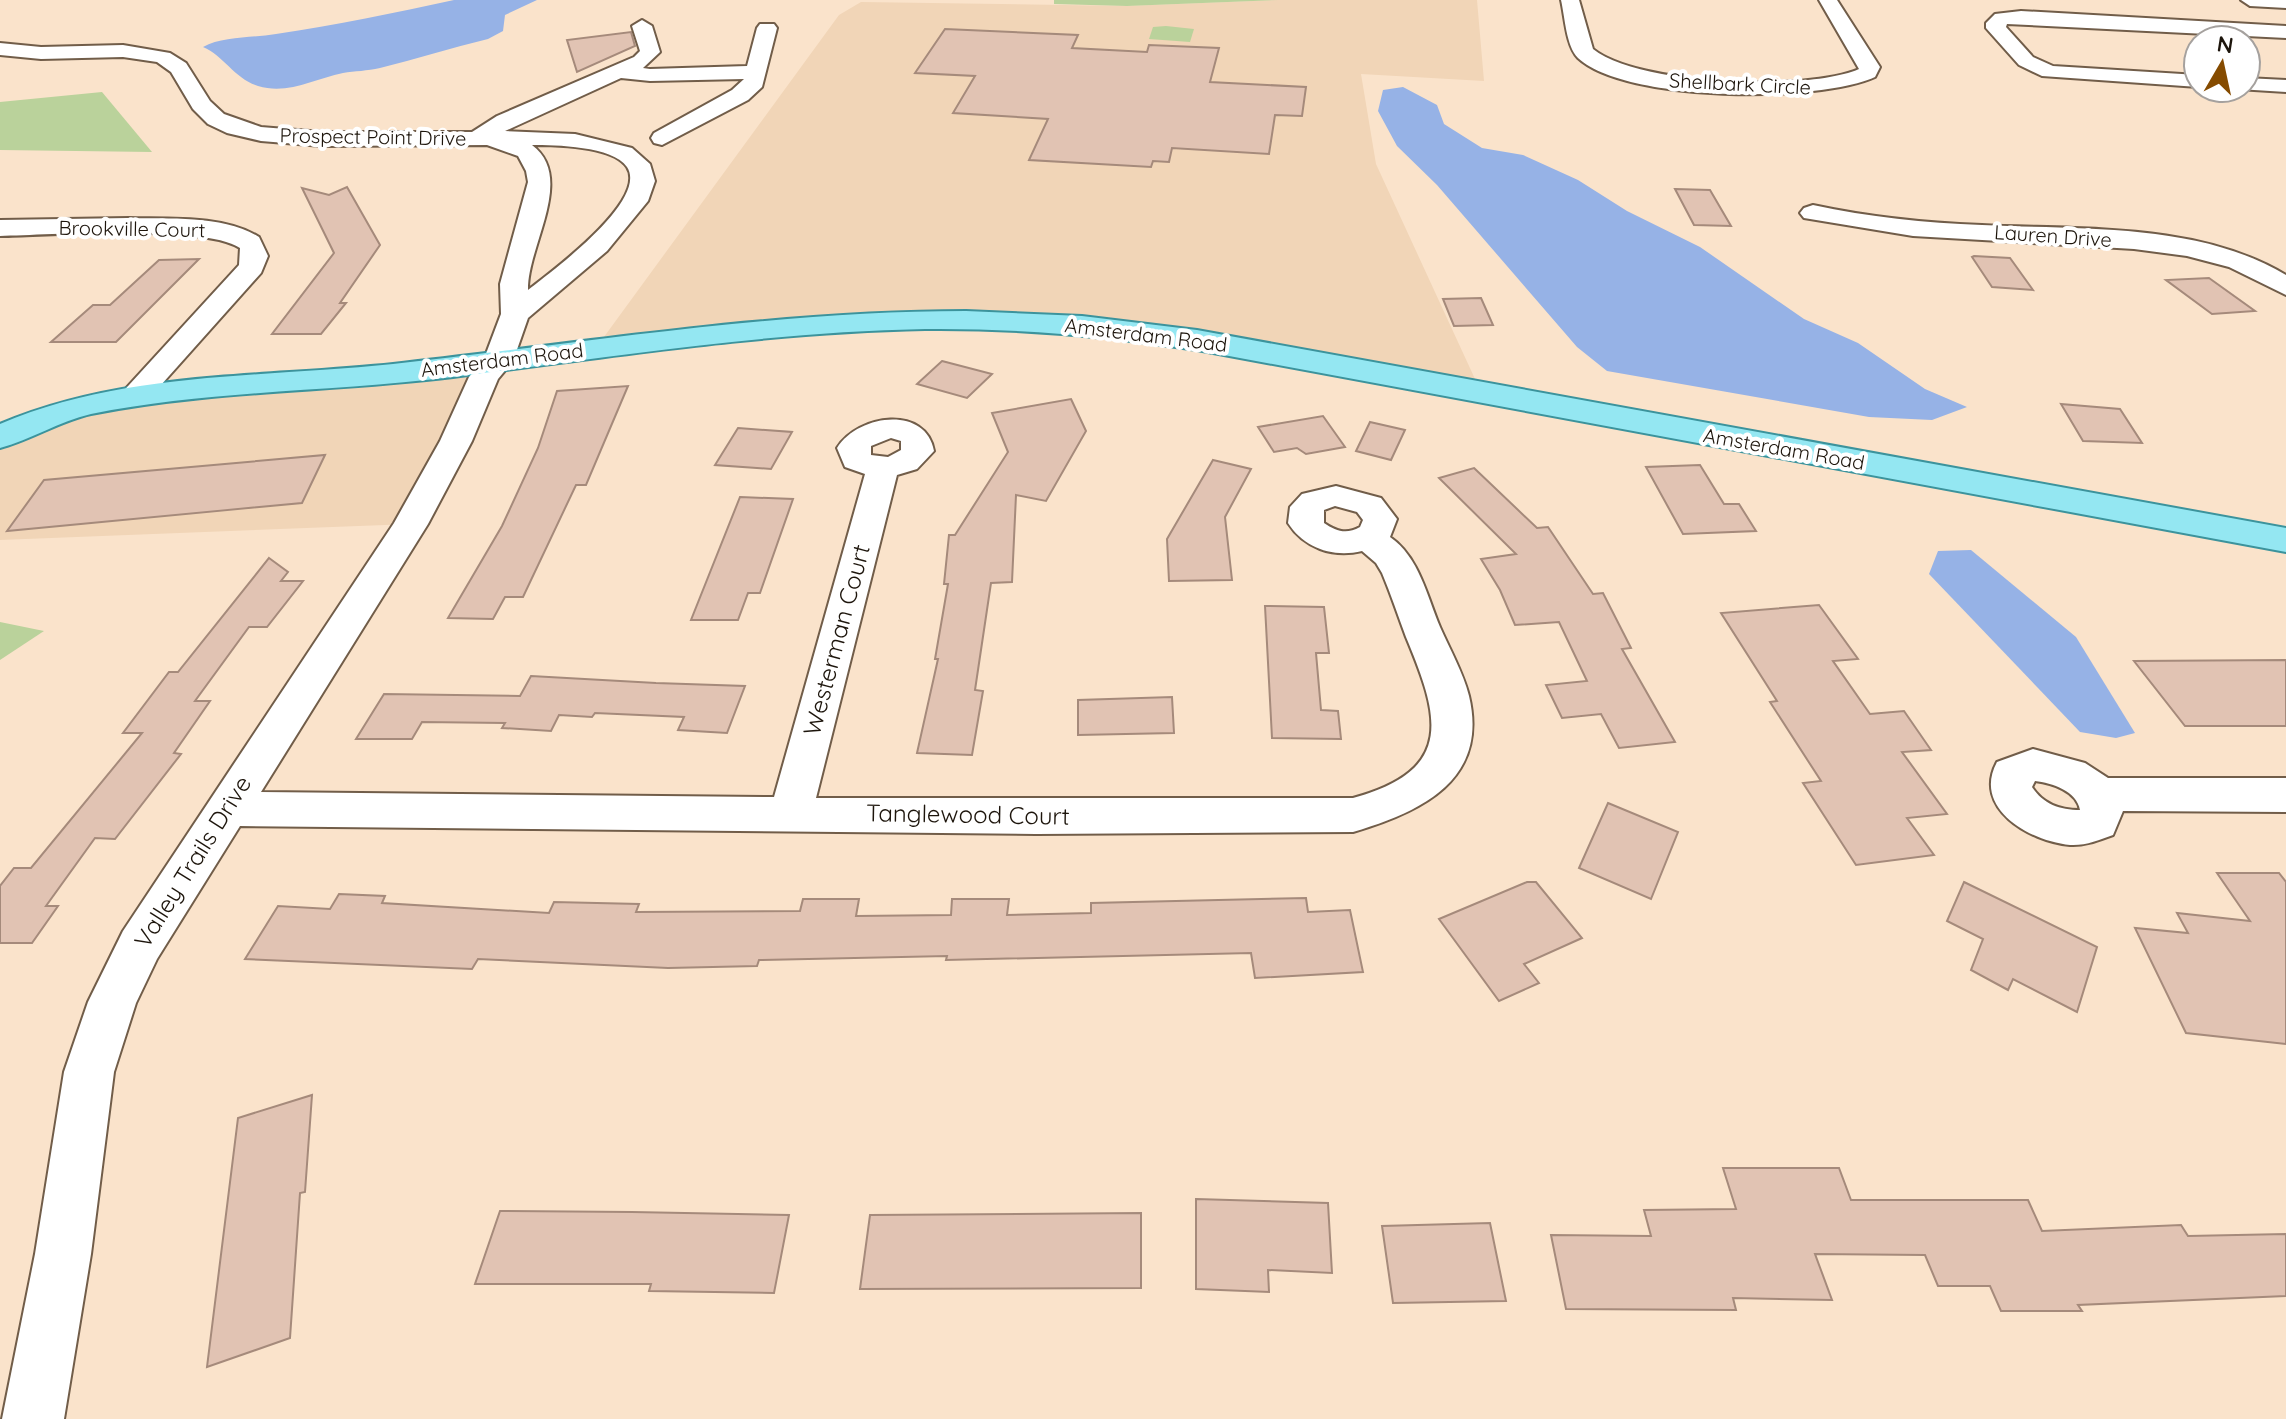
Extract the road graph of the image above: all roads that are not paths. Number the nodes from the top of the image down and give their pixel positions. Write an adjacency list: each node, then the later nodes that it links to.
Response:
1 (1570, 0): 2 (street, Shellbark Circle)
2 (1828, 0)
3 (2250, 0): 4 (street)
4 (2286, 2)
5 (642, 26): 11 (street)
6 (2182, 26): 13 (street)
7 (767, 28): 12 (street)
8 (2262, 31): 9 (street)
9 (2286, 32)
10 (0, 49): 17 (street, Prospect Point Drive)
11 (617, 71): 12 (street); 17 (street)
12 (755, 72): 16 (street)
13 (2182, 80)
14 (2262, 85): 15 (street)
15 (2286, 86)
16 (662, 138)
17 (484, 140): 21 (street, Prospect Point Drive); 21 (street, Prospect Point Drive)
18 (1813, 213): 20 (street, Lauren Drive)
19 (0, 228): 23 (street, Brookville Court)
20 (2286, 287)
21 (515, 314): 22 (street, Prospect Point Drive)
22 (498, 361): 23 (main road, Amsterdam Road); 27 (main road, Amsterdam Road); 30 (street, Valley Trails Drive)
23 (133, 397): 24 (main road, Amsterdam Road)
24 (0, 437)
25 (883, 467): 31 (street, Westerman Court)
26 (1367, 538): 31 (street, Tanglewood Court)
27 (2286, 540)
28 (2096, 794): 29 (street)
29 (2286, 795)
30 (225, 809): 31 (street, Tanglewood Court); 32 (street, Valley Trails Drive)
31 (791, 813)
32 (33, 1419)

